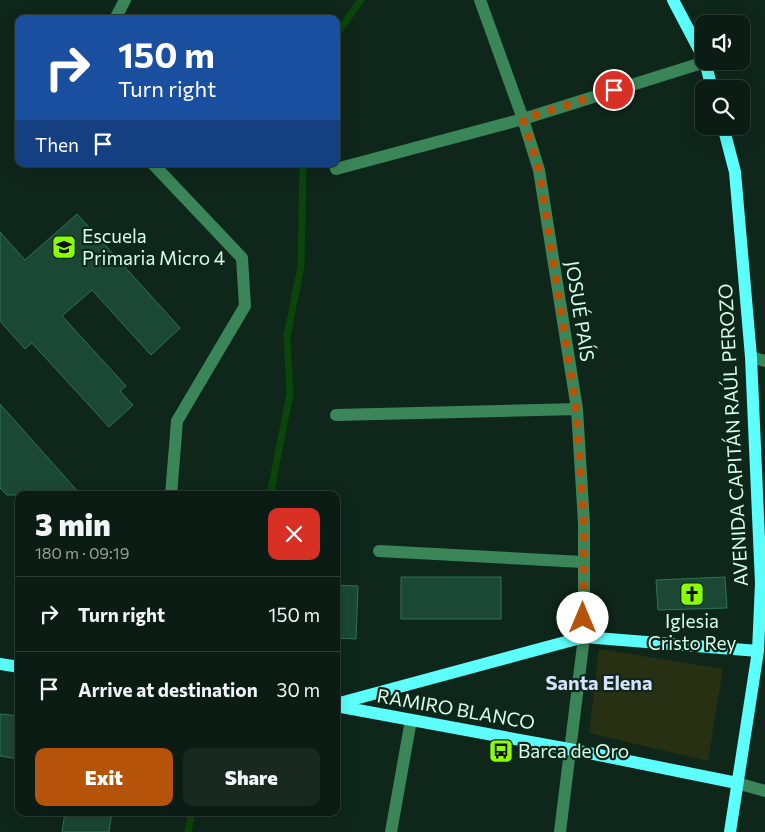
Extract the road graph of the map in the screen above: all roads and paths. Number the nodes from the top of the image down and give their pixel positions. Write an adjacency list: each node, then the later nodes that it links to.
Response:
1 (125, 0): 4 (street)
2 (480, 0): 7 (street, JOSUÉ PAÍS)
3 (673, 0): 5 (main road)
4 (117, 15)
5 (695, 42)
6 (695, 64): 7 (street)
7 (523, 119): 10 (street); 13 (street, JOSUÉ PAÍS)
8 (725, 135): 11 (main road, AVENIDA CAPITÁN RAÚL PEROZO)
9 (156, 167): 15 (street)
10 (336, 169)
11 (751, 357): 12 (street); 19 (main road, AVENIDA CAPITÁN RAÚL PEROZO)
12 (765, 361)
13 (576, 409): 14 (street); 17 (street, JOSUÉ PAÍS)
14 (336, 415)
15 (172, 491)
16 (379, 551): 17 (street)
17 (583, 562): 18 (street, JOSUÉ PAÍS)
18 (584, 637): 19 (main road); 22 (main road); 25 (street, JOSUÉ PAÍS)
19 (758, 651): 26 (main road, AVENIDA CAPITÁN RAÚL PEROZO)
20 (0, 664): 21 (main road)
21 (15, 666)
22 (340, 704)
23 (340, 706): 24 (main road, RAMIRO BLANCO)
24 (411, 720): 25 (main road, RAMIRO BLANCO); 28 (street)
25 (569, 749): 26 (main road, RAMIRO BLANCO); 29 (street)
26 (737, 783): 27 (street); 30 (main road, AVENIDA CAPITÁN RAÚL PEROZO)
27 (765, 791)
28 (391, 832)
29 (560, 832)
30 (730, 832)

